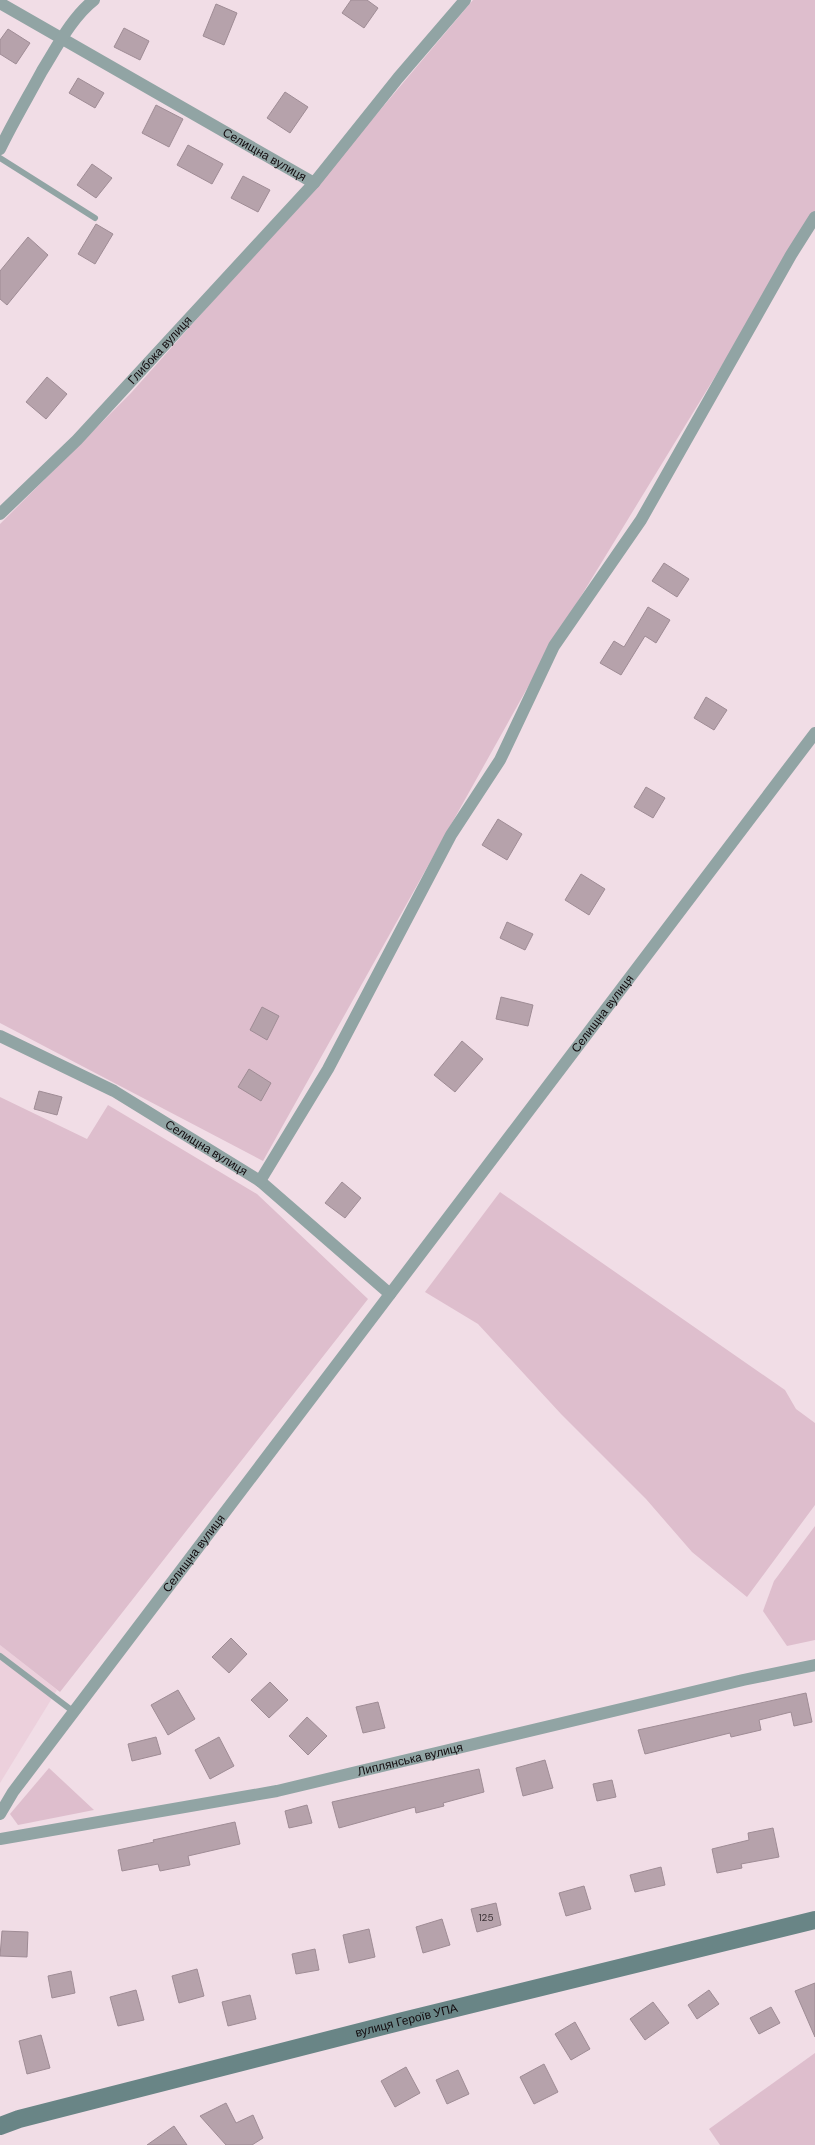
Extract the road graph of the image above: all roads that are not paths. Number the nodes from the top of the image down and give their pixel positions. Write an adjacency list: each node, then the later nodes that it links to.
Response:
1 (94, 0): 4 (street)
2 (465, 0): 7 (street, Селищна вулиця)
3 (0, 3): 4 (street, Селищна вулиця)
4 (61, 39): 5 (street); 7 (street, Селищна вулиця)
5 (0, 149)
6 (0, 158): 9 (lane)
7 (314, 183): 10 (street, Глибока вулиця)
8 (815, 217): 13 (street)
9 (95, 218)
10 (0, 514)
11 (815, 733): 14 (street, Селищна вулиця)
12 (0, 1036): 13 (street, Селищна вулиця)
13 (260, 1180): 14 (street, Селищна вулиця)
14 (390, 1294): 17 (street, Селищна вулиця)
15 (0, 1656): 17 (lane)
16 (815, 1665): 19 (street, Липлянська вулиця)
17 (74, 1712): 18 (street, Селищна вулиця)
18 (0, 1814)
19 (0, 1839)
20 (815, 1920): 21 (street, вулиця Героїв УПА)
21 (0, 2126)

